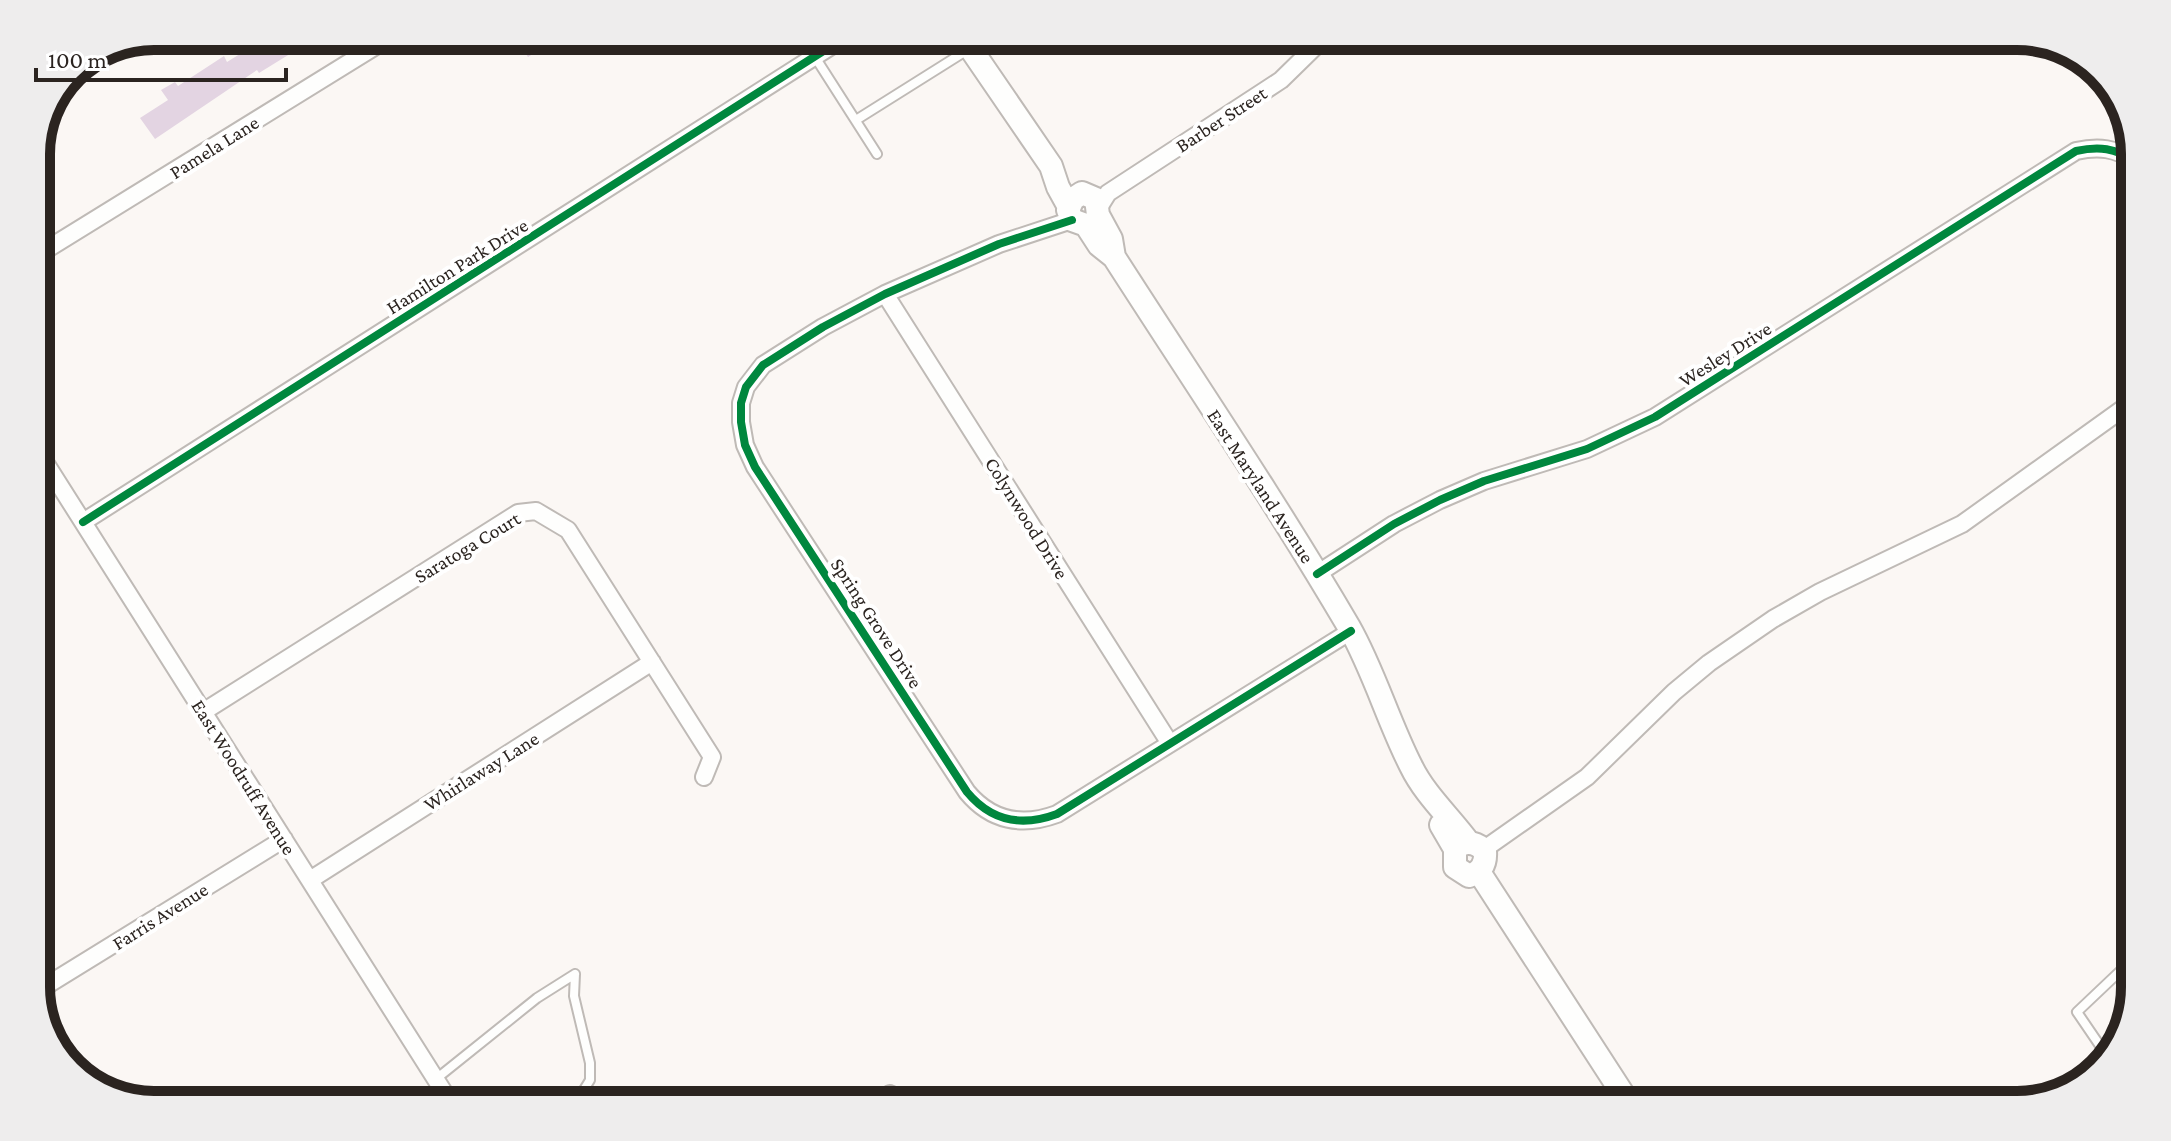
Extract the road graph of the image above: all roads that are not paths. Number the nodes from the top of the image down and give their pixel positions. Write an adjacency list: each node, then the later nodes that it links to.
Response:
1 (369, 50): 11 (street, Pamela Lane)
2 (826, 50): 6 (street, Hamilton Park Drive)
3 (955, 50): 7 (lane)
4 (971, 50): 10 (street, East Maryland Avenue)
5 (1312, 50): 10 (street, Barber Street)
6 (815, 57): 7 (lane); 15 (street, Hamilton Park Drive)
7 (856, 120): 8 (lane)
8 (877, 154)
9 (2121, 154): 16 (street, Wesley Drive)
10 (1083, 209): 12 (street, Spring Grove Drive); 16 (street, East Maryland Avenue)
11 (50, 247)
12 (885, 294): 20 (street, Colynwood Drive); 20 (street, Spring Grove Drive)
13 (2121, 410): 23 (street)
14 (50, 470): 15 (street, East Woodruff Avenue)
15 (83, 522): 19 (street, East Woodruff Avenue)
16 (1317, 574): 17 (street, East Maryland Avenue)
17 (1351, 631): 20 (street, Spring Grove Drive); 23 (street, East Maryland Avenue)
18 (652, 662): 19 (street, Saratoga Court); 21 (street, Saratoga Court); 24 (street, Whirlaway Lane)
19 (203, 712): 22 (street, East Woodruff Avenue)
20 (1169, 742)
21 (704, 777)
22 (284, 839): 24 (street, East Woodruff Avenue); 26 (street, Farris Avenue)
23 (1471, 853): 31 (street, East Maryland Avenue)
24 (310, 880): 28 (street, East Woodruff Avenue)
25 (2121, 970): 27 (lane)
26 (50, 983)
27 (2101, 1047)
28 (436, 1079): 29 (street, East Woodruff Avenue); 30 (lane)
29 (443, 1091)
30 (583, 1091)
31 (1621, 1091)

